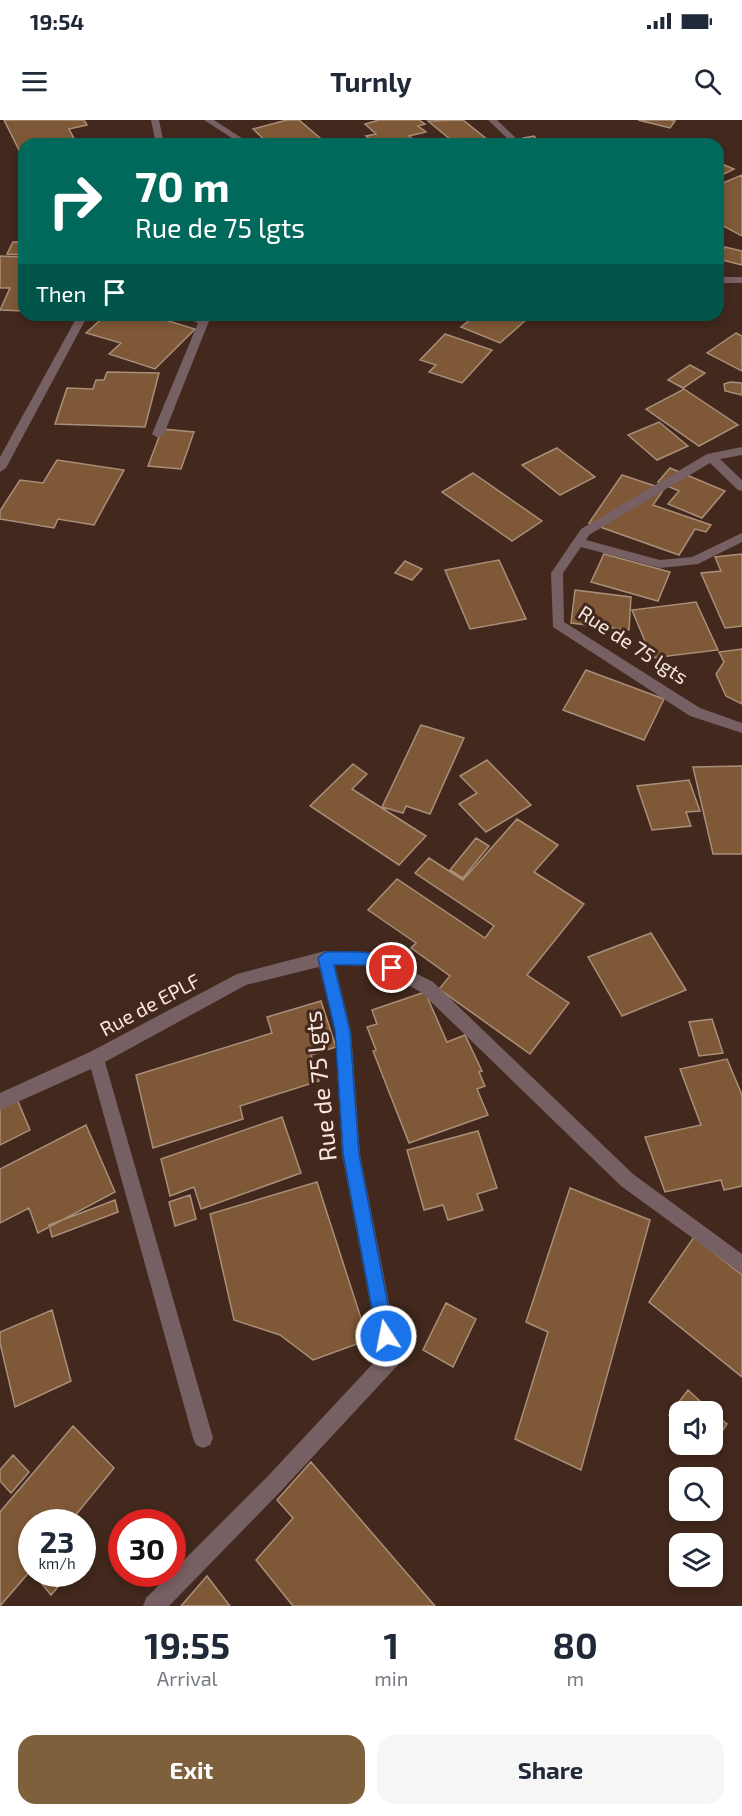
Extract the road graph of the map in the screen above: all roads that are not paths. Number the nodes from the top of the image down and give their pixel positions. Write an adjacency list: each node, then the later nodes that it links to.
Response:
1 (155, 120): 4 (street)
2 (208, 120): 5 (street)
3 (492, 120): 6 (street)
4 (159, 138)
5 (237, 138)
6 (512, 138)
7 (724, 280): 8 (street)
8 (742, 280)
9 (80, 321): 14 (street)
10 (204, 321): 11 (street)
11 (158, 434)
12 (742, 451): 13 (street, Rue de 75 lgts)
13 (711, 457): 15 (street); 17 (street, Rue de 75 lgts)
14 (0, 468)
15 (742, 486)
16 (742, 537): 17 (street)
17 (579, 542): 18 (street, Rue de 75 lgts)
18 (742, 728)
19 (325, 958): 20 (street, Rue de EPLF); 22 (street); 24 (street, Rue de 75 lgts)
20 (96, 1058): 21 (street, Rue de EPLF); 23 (street)
21 (0, 1102)
22 (742, 1265)
23 (203, 1438)
24 (154, 1606)

